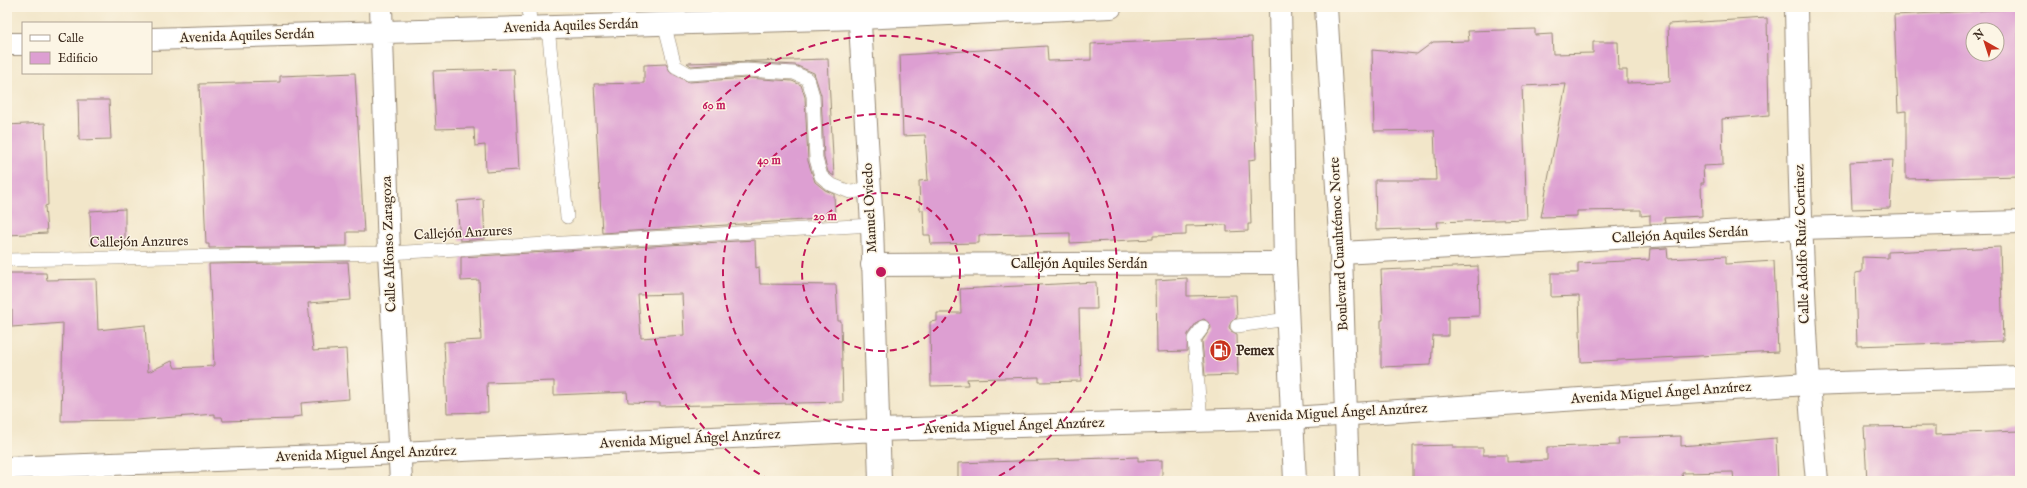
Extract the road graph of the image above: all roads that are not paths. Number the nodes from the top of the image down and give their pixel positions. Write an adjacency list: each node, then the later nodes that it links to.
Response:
1 (380, 7): 9 (street, Calle Alfonso Zaragoza)
2 (1111, 7): 6 (street, Avenida Aquiles Serdán)
3 (1280, 7): 21 (street)
4 (1326, 7): 19 (street, Boulevard Cuauhtémoc Norte)
5 (1796, 7): 17 (street, Calle Adolfo Ruíz Cortinez)
6 (859, 12): 8 (street, Avenida Aquiles Serdán); 13 (street, Manuel Oviedo)
7 (536, 20): 8 (street, Avenida Aquiles Serdán); 9 (street, Avenida Aquiles Serdán); 14 (lane)
8 (664, 23): 13 (lane)
9 (382, 31): 10 (street, Avenida Aquiles Serdán); 18 (street, Calle Alfonso Zaragoza)
10 (152, 39)
11 (7, 44): 12 (street)
12 (22, 44)
13 (869, 190): 16 (street, Manuel Oviedo)
14 (567, 216)
15 (2020, 222): 17 (street, Callejón Aquiles Serdán)
16 (872, 225): 18 (lane, Callejón Anzures); 22 (street, Manuel Oviedo)
17 (1800, 228): 19 (street, Callejón Aquiles Serdán); 27 (street, Calle Adolfo Ruíz Cortinez)
18 (389, 253): 20 (lane, Callejón Anzures); 32 (street, Calle Alfonso Zaragoza)
19 (1341, 253): 28 (street, Boulevard Cuauhtémoc Norte)
20 (7, 260)
21 (1285, 263): 22 (street, Callejón Aquiles Serdán); 23 (street)
22 (872, 265): 31 (street, Manuel Oviedo)
23 (1288, 320): 24 (lane); 29 (street)
24 (1237, 326)
25 (1203, 327): 30 (lane)
26 (2020, 377): 27 (street, Avenida Miguel Ángel Anzúrez)
27 (1808, 384): 28 (street, Avenida Miguel Ángel Anzúrez); 38 (street, Calle Adolfo Ruíz Cortinez)
28 (1346, 413): 29 (street, Avenida Miguel Ángel Anzúrez); 37 (street, Boulevard Cuauhtémoc Norte)
29 (1292, 418): 30 (street, Avenida Miguel Ángel Anzúrez); 36 (street)
30 (1201, 420): 31 (street, Avenida Miguel Ángel Anzúrez)
31 (878, 430): 32 (street, Avenida Miguel Ángel Anzúrez); 35 (street, Manuel Oviedo)
32 (400, 453): 33 (street, Avenida Miguel Ángel Anzúrez); 34 (street, Calle Alfonso Zaragoza)
33 (7, 468)
34 (401, 481)
35 (880, 481)
36 (1295, 481)
37 (1348, 481)
38 (1817, 481)

